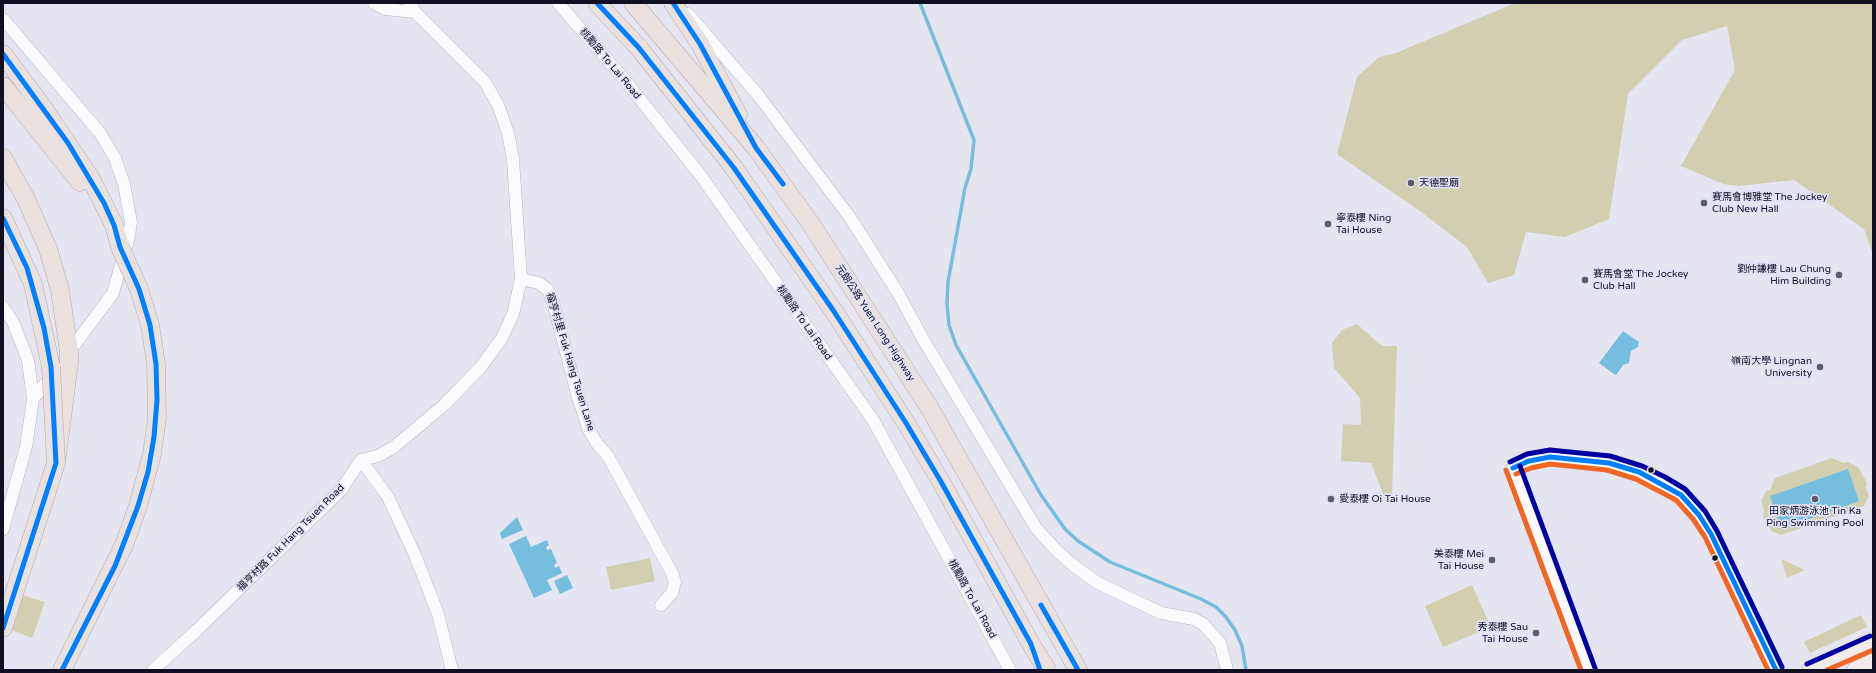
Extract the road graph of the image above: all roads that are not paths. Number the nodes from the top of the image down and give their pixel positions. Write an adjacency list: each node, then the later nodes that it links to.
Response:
1 (374, 3): 7 (street)
2 (558, 3): 29 (street, 桃勵路 To Lai Road)
3 (597, 3): 24 (highway)
4 (633, 3): 11 (highway, 元朗公路 Yuen Long Highway)
5 (673, 3): 11 (highway)
6 (677, 3): 33 (street)
7 (413, 7): 15 (street)
8 (3, 19): 17 (street)
9 (3, 54): 14 (highway)
10 (3, 86): 14 (highway)
11 (756, 148): 32 (highway, 元朗公路 Yuen Long Highway)
12 (3, 158): 19 (highway, bridge)
13 (3, 218): 19 (highway, bridge)
14 (120, 247): 26 (highway, bridge)
15 (521, 279): 18 (street); 21 (street, 福亨村里 Fuk Hang Tsuen Lane)
16 (3, 308): 17 (street)
17 (33, 400): 20 (street)
18 (361, 460): 27 (street, 福亨村路 Fuk Hang Tsuen Road); 28 (street)
19 (56, 463): 22 (highway)
20 (3, 529)
21 (661, 605)
22 (3, 628)
23 (1873, 642): 36 (main road)
24 (1031, 644): 30 (highway); 31 (highway)
25 (1873, 661): 37 (main road)
26 (62, 670)
27 (153, 670)
28 (452, 670)
29 (1010, 670)
30 (1040, 670)
31 (1047, 670)
32 (1078, 670)
33 (1227, 670)
34 (1588, 670): 35 (street)
35 (1776, 670)
36 (1810, 670)
37 (1854, 670)

